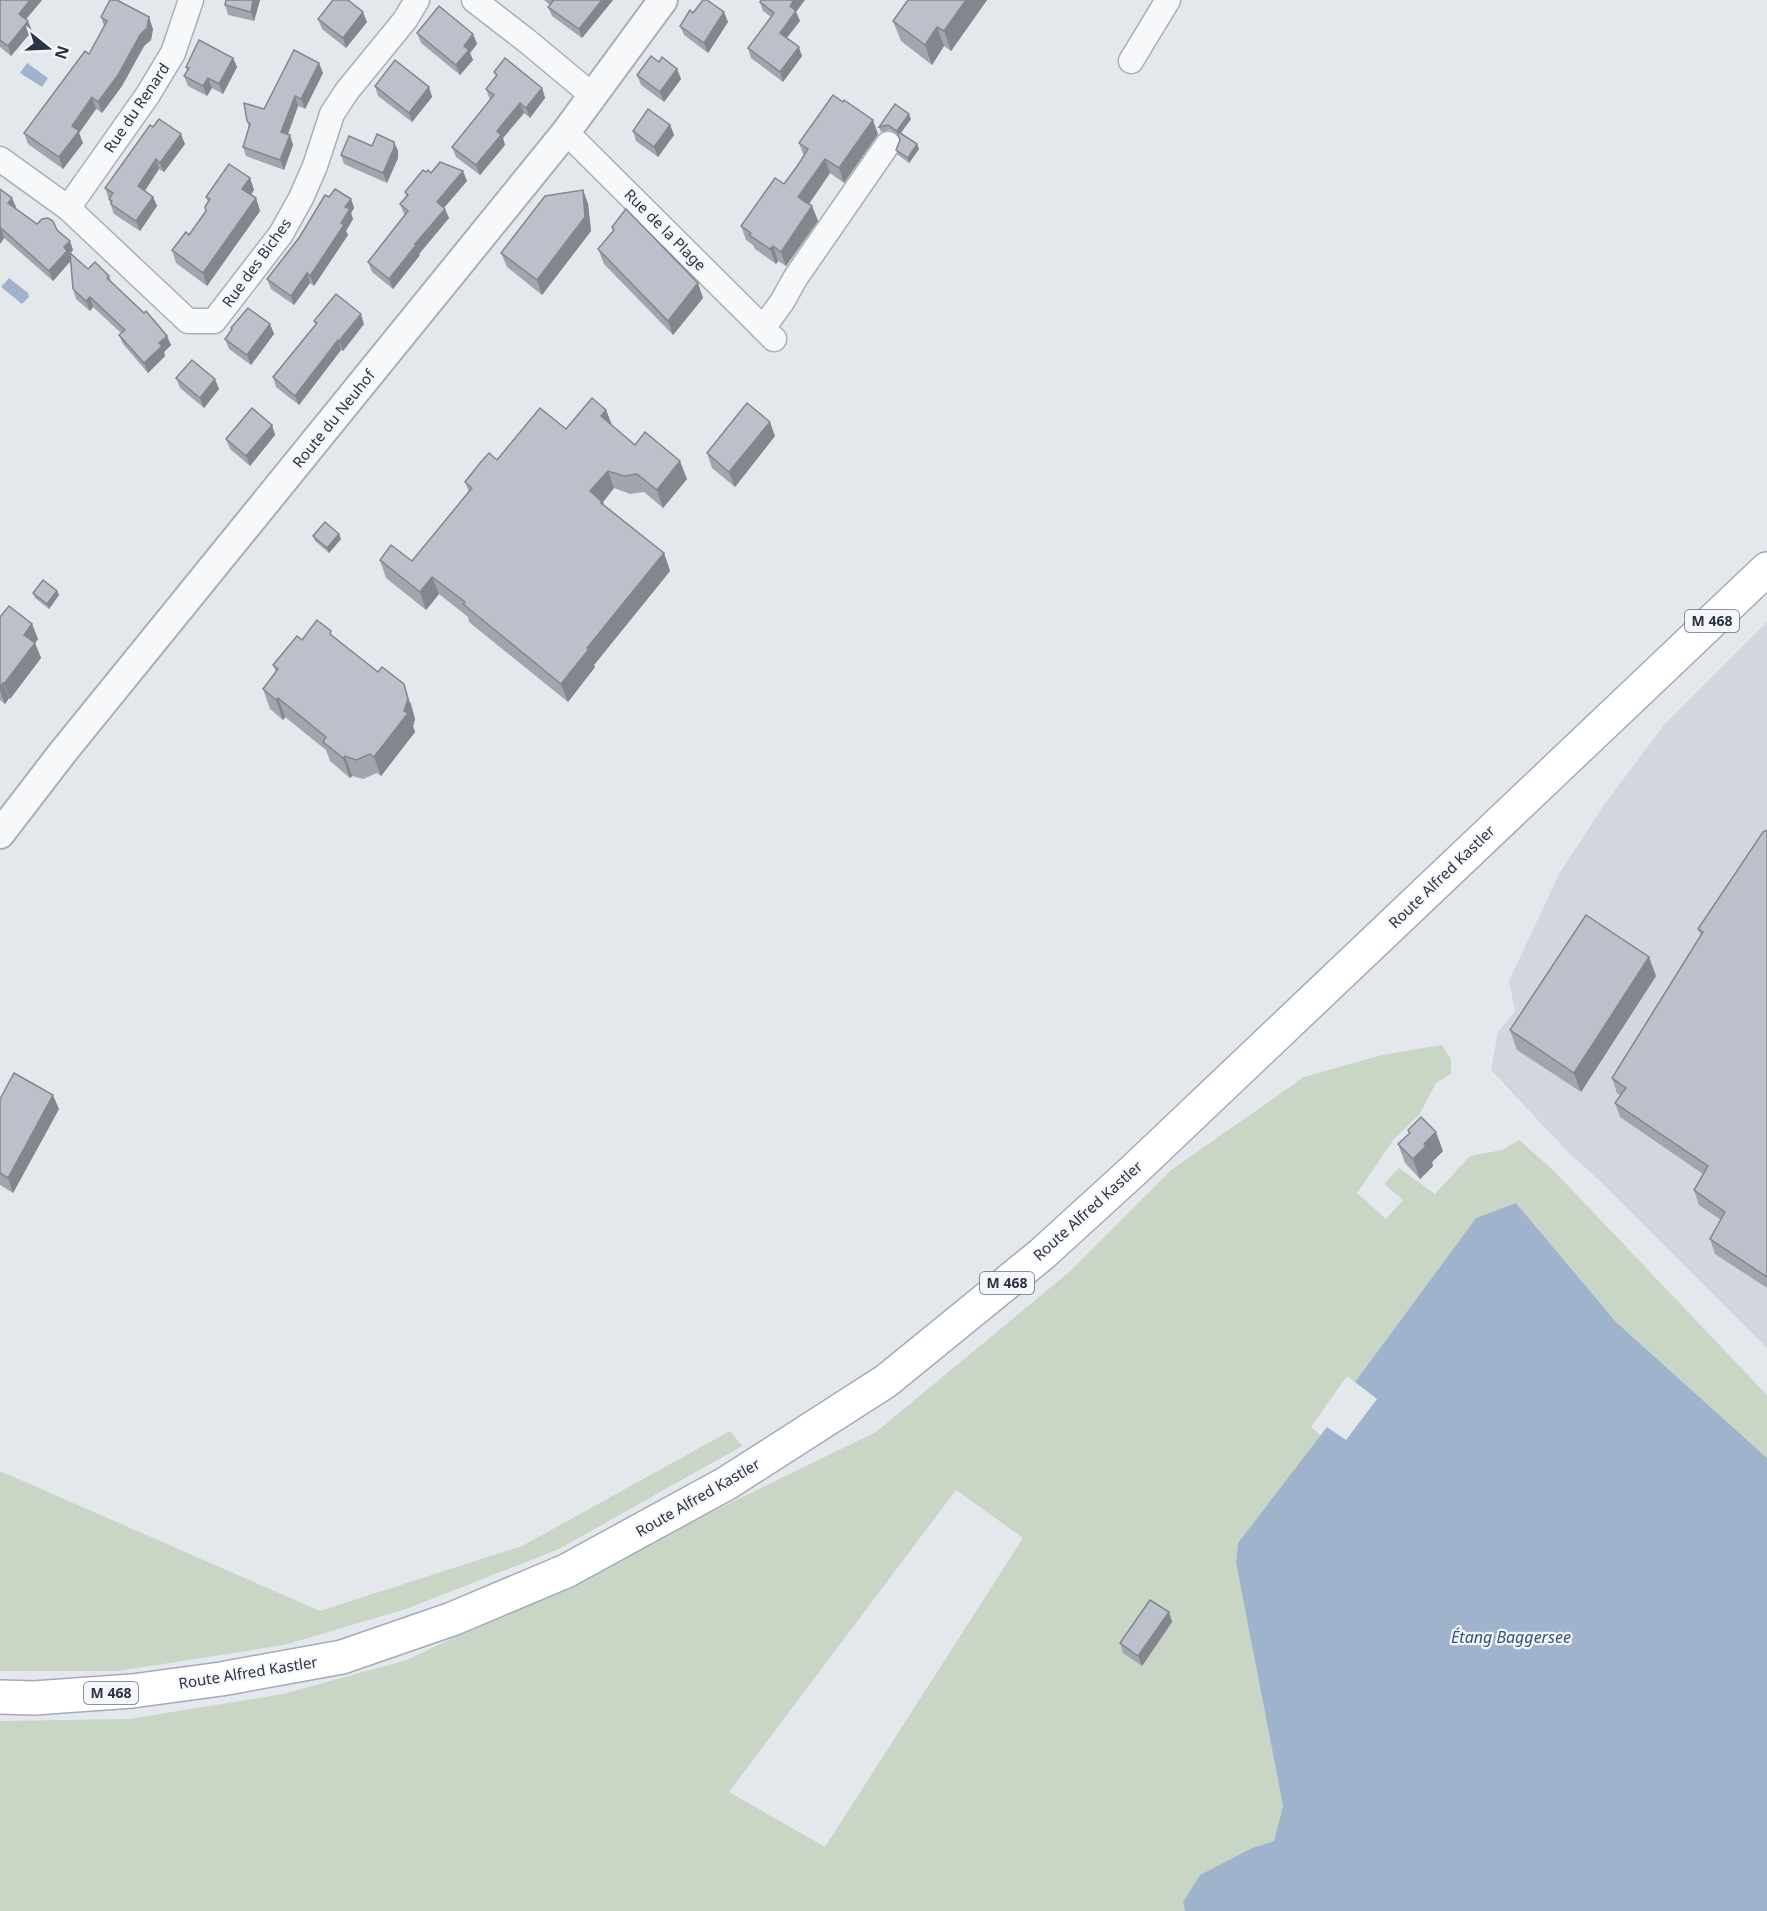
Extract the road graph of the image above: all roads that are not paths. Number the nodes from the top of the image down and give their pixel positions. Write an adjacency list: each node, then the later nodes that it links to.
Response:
1 (191, 0): 11 (street, Rue du Renard)
2 (417, 0): 11 (street, Rue des Biches)
3 (474, 0): 7 (street)
4 (663, 0): 7 (street, Route du Neuhof)
5 (1168, 0): 6 (street)
6 (1131, 61)
7 (593, 96): 8 (street, Route du Neuhof)
8 (566, 132): 9 (street, Rue de la Plage); 13 (street, Route du Neuhof)
9 (888, 144)
10 (0, 159): 11 (street, Rue des Biches)
11 (68, 208)
12 (1767, 569): 14 (main road, Route Alfred Kastler / M 468)
13 (0, 834)
14 (221, 1679): 15 (main road, Route Alfred Kastler / M 468); 16 (main road)
15 (0, 1697)
16 (0, 1720)

